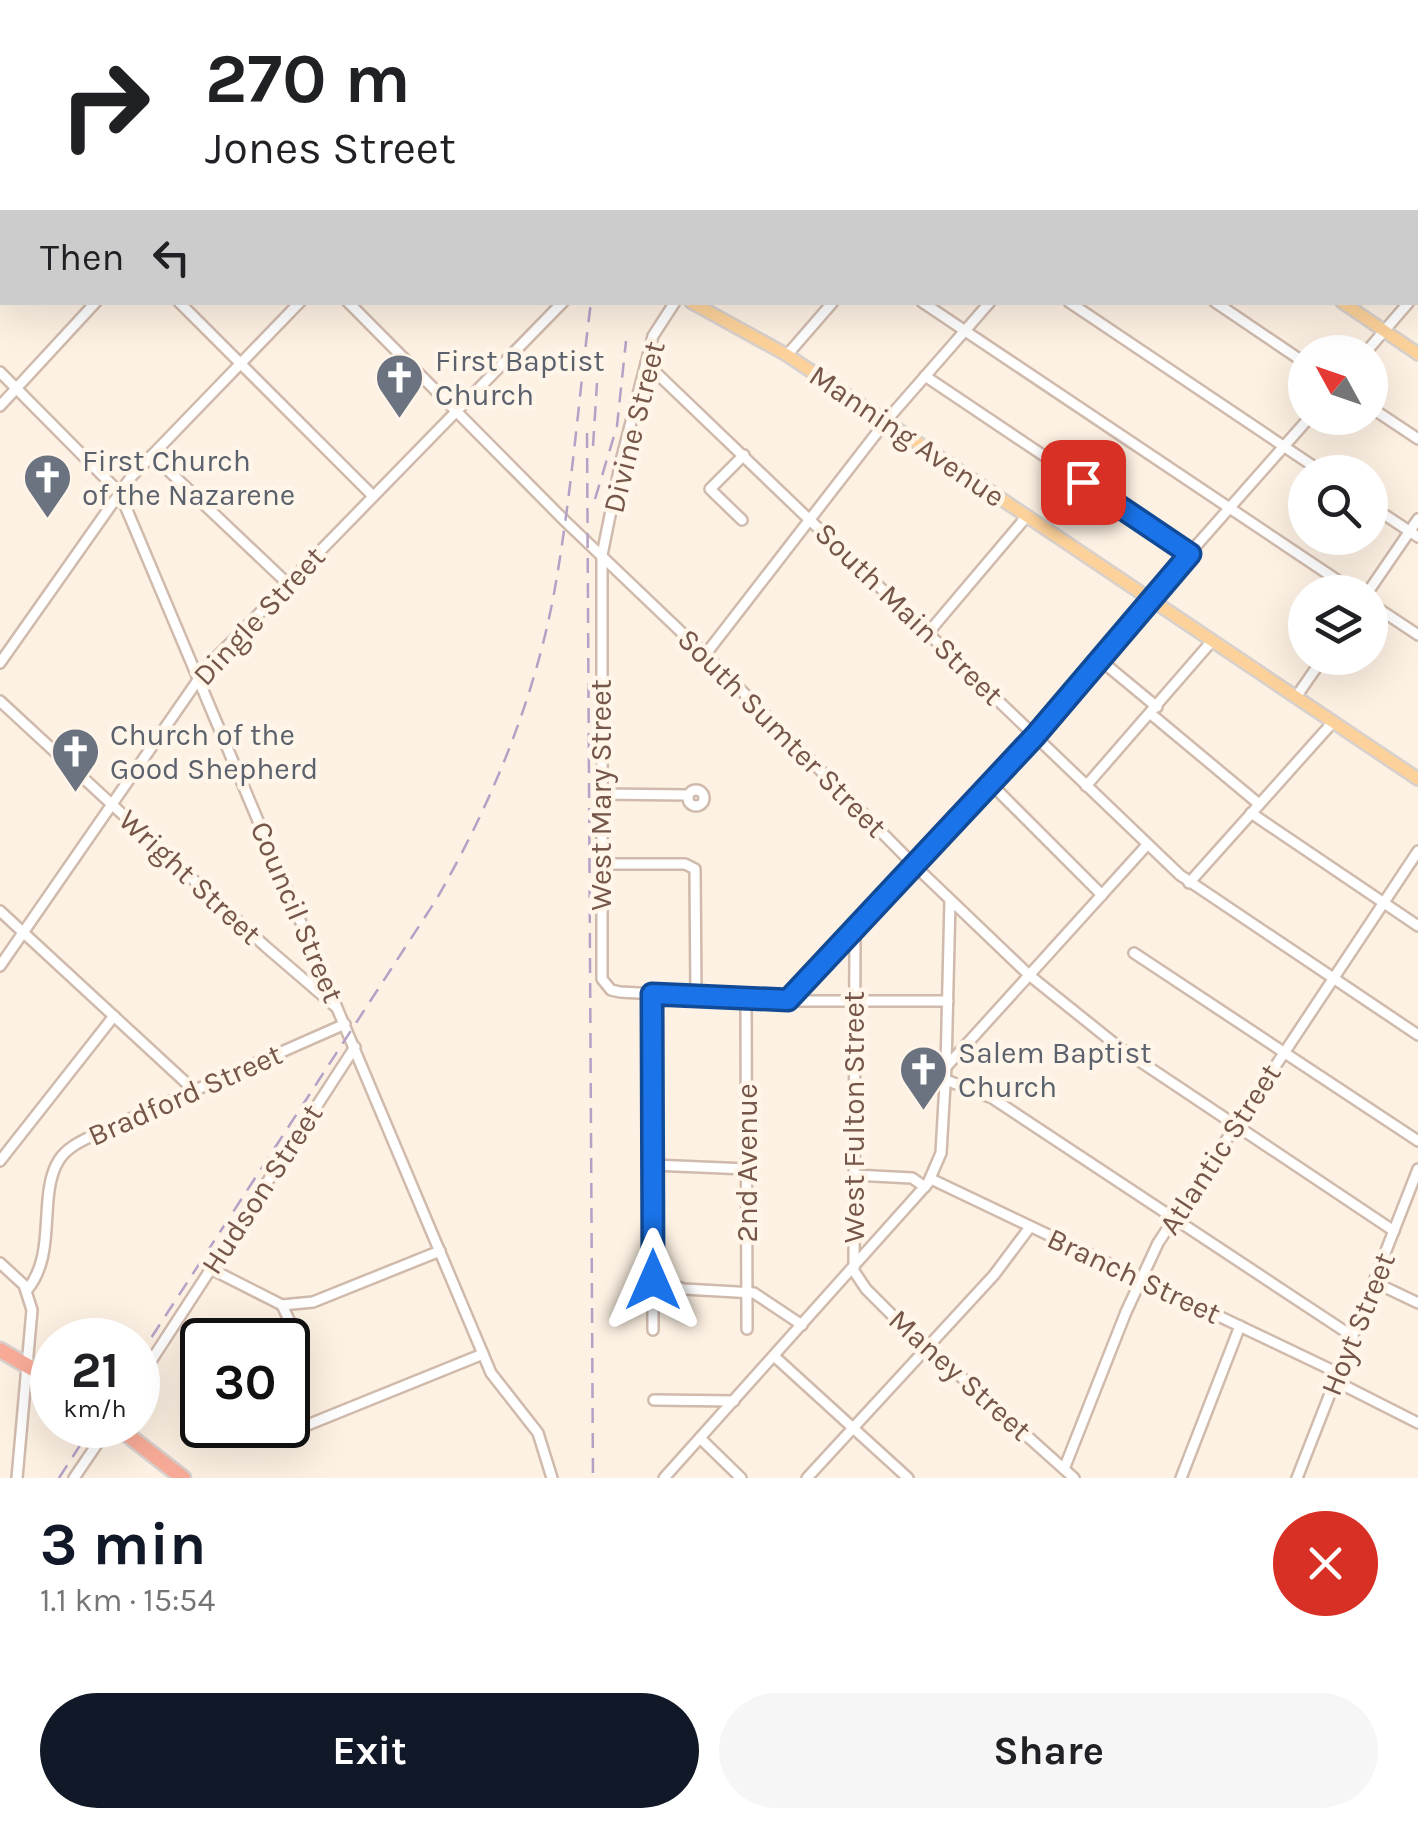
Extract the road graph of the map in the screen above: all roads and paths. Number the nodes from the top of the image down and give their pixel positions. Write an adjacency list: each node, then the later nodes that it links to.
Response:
1 (93, 305): 25 (street)
2 (181, 305): 22 (street)
3 (297, 305): 22 (street)
4 (351, 305): 27 (street, South Sumter Street)
5 (560, 305): 27 (street, Dingle Street)
6 (672, 305): 21 (street, Divine Street)
7 (696, 305): 20 (main road, Manning Avenue)
8 (831, 305): 20 (street)
9 (926, 305): 15 (street)
10 (987, 305): 15 (street)
11 (1073, 305): 32 (street)
12 (1220, 305): 18 (street)
13 (1346, 305): 16 (main road)
14 (1407, 305): 16 (street)
15 (965, 331): 24 (street); 38 (street)
16 (1384, 331): 17 (street); 19 (main road)
17 (1381, 335)
18 (1288, 351)
19 (1418, 354)
20 (787, 356): 29 (main road, Manning Avenue)
21 (646, 363): 35 (street, South Main Street); 46 (street, Divine Street)
22 (240, 364): 33 (street); 37 (street)
23 (0, 372): 25 (street, Council Street)
24 (925, 376): 29 (street); 45 (street)
25 (16, 388): 26 (street); 36 (street, Council Street)
26 (0, 406)
27 (457, 410): 37 (street, Dingle Street); 46 (street, South Sumter Street)
28 (1388, 419): 31 (street)
29 (886, 422): 39 (main road, Manning Avenue); 43 (street)
30 (1294, 435): 32 (street)
31 (1418, 439)
32 (1284, 447): 34 (street); 38 (street)
33 (152, 455): 36 (street); 49 (street)
34 (1296, 455)
35 (744, 456): 42 (street); 43 (street, South Main Street)
36 (118, 492): 57 (street); 59 (street, Council Street)
37 (373, 496): 49 (street, Dingle Street)
38 (1230, 508): 45 (street); 47 (street)
39 (1027, 516): 50 (main road, Manning Avenue); 52 (street)
40 (1388, 517): 44 (street)
41 (1418, 519): 44 (street)
42 (742, 520)
43 (811, 520): 52 (street, South Main Street); 55 (street)
44 (1414, 534): 48 (street)
45 (1190, 554): 50 (street)
46 (602, 555): 55 (street, South Sumter Street); 68 (street, West Mary Street)
47 (1330, 575)
48 (1381, 575)
49 (287, 583): 59 (street, Dingle Street)
50 (1150, 599): 54 (main road, Manning Avenue); 56 (street)
51 (1388, 615): 53 (street)
52 (928, 633): 64 (street, South Main Street)
53 (1418, 635)
54 (1212, 641): 60 (main road, Manning Avenue); 62 (street)
55 (705, 655): 76 (street, South Sumter Street)
56 (1099, 659): 62 (street); 64 (street)
57 (0, 664)
58 (1312, 675): 60 (street)
59 (197, 680): 70 (street, Dingle Street); 95 (street, Council Street)
60 (1296, 697): 63 (main road, Manning Avenue)
61 (0, 701): 70 (street, Wright Street)
62 (1154, 711): 67 (street); 71 (street)
63 (1334, 722): 65 (main road, Manning Avenue); 71 (street)
64 (1035, 736): 66 (street); 67 (street, South Main Street)
65 (1418, 779)
66 (990, 783): 76 (street); 78 (street)
67 (1086, 786): 73 (street, South Main Street)
68 (601, 794): 69 (street); 75 (street, West Mary Street)
69 (688, 795)
70 (112, 804): 84 (street, Dingle Street); 95 (street, Wright Street)
71 (1259, 804): 72 (street)
72 (1251, 813): 77 (street); 80 (street)
73 (1147, 845): 77 (street, South Main Street); 78 (street)
74 (1418, 851): 80 (street, Atlantic Street)
75 (601, 864): 89 (street, West Mary Street); 90 (street)
76 (913, 864): 79 (street, South Sumter Street); 83 (street)
77 (1189, 882): 88 (street, South Main Street)
78 (1102, 895): 87 (street)
79 (950, 900): 87 (street, South Sumter Street); 94 (street)
80 (1383, 902): 82 (street); 88 (street, Atlantic Street)
81 (0, 910): 84 (street)
82 (1418, 926)
83 (855, 930): 92 (street); 93 (street, West Fulton Street)
84 (24, 932): 86 (street, Dingle Street); 96 (street)
85 (1134, 952): 100 (street)
86 (0, 966)
87 (1029, 975): 101 (street); 104 (street, South Sumter Street)
88 (1332, 979): 98 (street, South Main Street); 100 (street, Atlantic Street)
89 (652, 994): 90 (street); 107 (street)
90 (696, 996): 91 (street)
91 (746, 998): 92 (street); 108 (street, 2nd Avenue)
92 (788, 1000): 93 (street)
93 (856, 1000): 94 (street); 110 (street, West Fulton Street)
94 (948, 1001): 101 (street)
95 (338, 1009): 97 (street, Council Street)
96 (114, 1016): 103 (street); 106 (street)
97 (345, 1024): 99 (street, Council Street); 103 (street, Bradford Street)
98 (1418, 1036)
99 (354, 1047): 116 (street, Council Street); 119 (street, Hudson Street)
100 (1284, 1052): 104 (street, Atlantic Street); 105 (street)
101 (946, 1067): 102 (street)
102 (946, 1080): 111 (street); 113 (street)
103 (195, 1090): 123 (street, Bradford Street)
104 (1235, 1124): 113 (street, Atlantic Street); 115 (street, South Sumter Street)
105 (1418, 1141)
106 (0, 1161)
107 (652, 1165): 108 (street); 121 (street)
108 (747, 1169): 124 (street, 2nd Avenue)
109 (1418, 1169): 112 (street, Hoyt Street)
110 (854, 1174): 111 (street, Branch Street); 118 (street, West Fulton Street)
111 (928, 1183): 114 (street, Branch Street); 118 (street)
112 (1415, 1184): 115 (street, Hoyt Street)
113 (1173, 1218): 120 (street, Atlantic Street); 132 (street)
114 (1030, 1227): 120 (street, Branch Street); 134 (street)
115 (1394, 1231): 122 (street, Hoyt Street)
116 (440, 1251): 126 (street); 136 (street, Council Street)
117 (0, 1263): 123 (street)
118 (854, 1266): 128 (street); 134 (street, Maney Street)
119 (209, 1268): 126 (street); 133 (street, Hudson Street)
120 (1140, 1279): 129 (street, Branch Street); 149 (street, Atlantic Street)
121 (653, 1280): 124 (street); 131 (street)
122 (1374, 1282): 125 (street); 132 (street, Hoyt Street)
123 (26, 1290): 138 (street, Bradford Street)
124 (747, 1292): 128 (street); 130 (street, 2nd Avenue)
125 (1418, 1303)
126 (282, 1305): 127 (street)
127 (288, 1318)
128 (802, 1326): 137 (street)
129 (1240, 1326): 140 (street, Branch Street); 159 (street)
130 (747, 1329)
131 (653, 1330)
132 (1352, 1336): 140 (street, Hoyt Street)
133 (160, 1346)
134 (928, 1347): 145 (street); 149 (street, Maney Street)
135 (0, 1350): 138 (highway)
136 (483, 1354): 144 (street); 153 (street, Council Street)
137 (774, 1356): 142 (street); 145 (street)
138 (26, 1364): 139 (highway); 150 (street, Bradford Street)
139 (30, 1366)
140 (1336, 1377): 143 (street, Branch Street); 160 (street, Hoyt Street)
141 (654, 1400): 142 (street)
142 (734, 1401): 146 (street)
143 (1418, 1423)
144 (310, 1424)
145 (854, 1428): 156 (street); 157 (street)
146 (700, 1438): 154 (street); 155 (street)
147 (96, 1448): 151 (street)
148 (143, 1448): 152 (highway)
149 (1064, 1469): 158 (street, Maney Street)
150 (17, 1478)
151 (74, 1478)
152 (183, 1478)
153 (552, 1478)
154 (664, 1478)
155 (742, 1478)
156 (807, 1478)
157 (908, 1478)
158 (1074, 1478)
159 (1181, 1478)
160 (1297, 1478)

